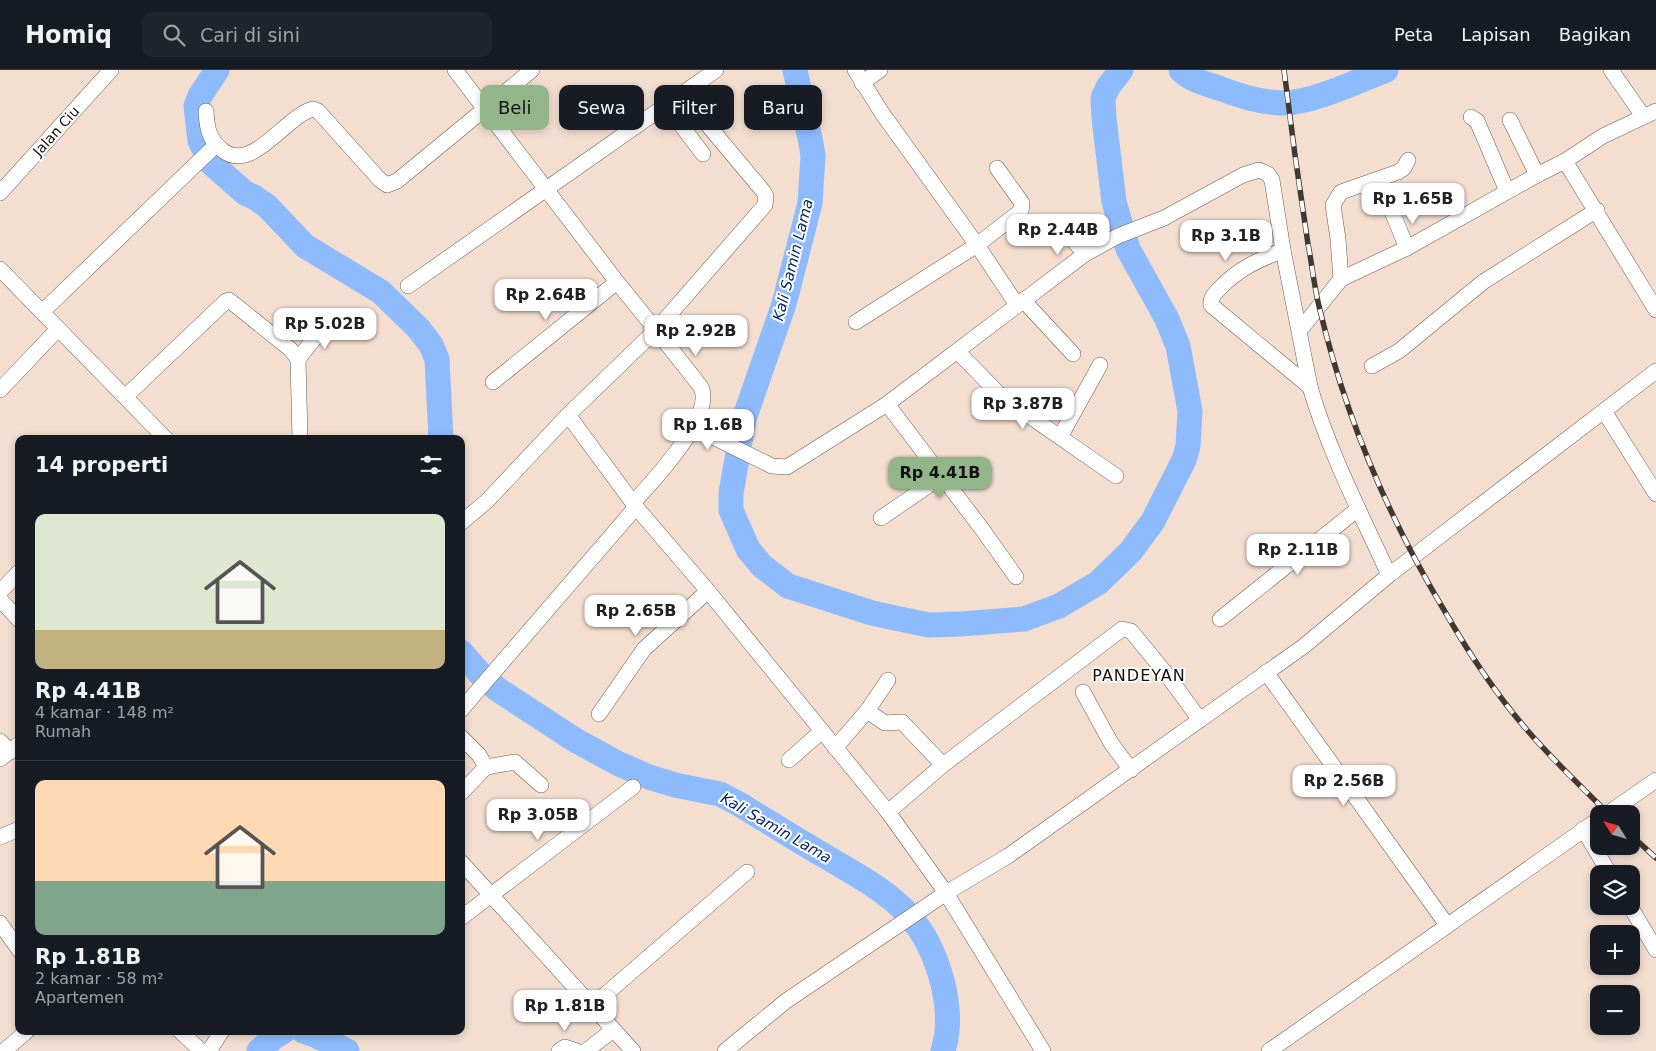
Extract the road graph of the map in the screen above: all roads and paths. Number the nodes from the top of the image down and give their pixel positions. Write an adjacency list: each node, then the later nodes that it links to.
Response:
1 (111, 70): 28 (street, Jalan Ciu)
2 (455, 70): 10 (street)
3 (532, 70): 8 (street)
4 (716, 70): 9 (street)
5 (880, 70): 7 (street)
6 (1612, 70): 14 (street)
7 (858, 76): 32 (street)
8 (514, 85)
9 (695, 85)
10 (480, 104)
11 (206, 111): 20 (street)
12 (480, 112): 20 (street)
13 (654, 112): 26 (street)
14 (1649, 114): 23 (street)
15 (1471, 117): 27 (street)
16 (1510, 120): 25 (street)
17 (500, 130): 26 (street)
18 (685, 130): 21 (street)
19 (712, 130): 46 (street)
20 (210, 151): 42 (street)
21 (703, 154)
22 (1408, 160): 37 (street)
23 (1565, 161): 25 (street); 29 (street)
24 (997, 168): 32 (street)
25 (1537, 175): 27 (street)
26 (546, 190): 38 (street); 39 (street)
27 (1507, 191): 33 (street)
28 (0, 193)
29 (1597, 210): 41 (street); 52 (street)
30 (1392, 212): 33 (street)
31 (1059, 224): 35 (street)
32 (977, 245): 40 (street); 43 (street)
33 (1406, 248): 37 (street)
34 (1282, 250): 35 (street); 47 (street); 55 (street)
35 (1085, 254): 40 (street)
36 (0, 269): 42 (street)
37 (1341, 279): 47 (street)
38 (617, 282): 46 (street); 54 (street)
39 (408, 286)
40 (1020, 302): 48 (street); 49 (street)
41 (1656, 310)
42 (42, 312): 45 (street)
43 (856, 322)
44 (335, 323): 50 (street)
45 (58, 329): 56 (street); 57 (street)
46 (656, 330): 60 (street); 61 (street)
47 (1300, 330): 55 (street)
48 (958, 352): 58 (street); 64 (street)
49 (1073, 354)
50 (298, 358): 57 (street); 63 (street)
51 (1100, 365): 64 (street)
52 (1372, 366)
53 (1656, 372): 59 (street)
54 (493, 382)
55 (1310, 387): 69 (street)
56 (0, 390)
57 (125, 397): 62 (street)
58 (887, 404): 61 (street); 66 (street)
59 (1604, 411): 67 (street); 72 (street)
60 (568, 415): 68 (street); 71 (street)
61 (693, 427): 68 (street)
62 (156, 435)
63 (300, 435)
64 (1060, 437): 65 (street)
65 (1116, 476)
66 (942, 477): 70 (street); 74 (street)
67 (1656, 494)
68 (634, 505): 75 (street); 83 (street)
69 (1358, 509): 72 (street); 79 (street)
70 (881, 518)
71 (465, 519)
72 (1389, 575): 80 (street)
73 (15, 576): 76 (street)
74 (1016, 577)
75 (708, 591): 85 (street); 87 (street)
76 (0, 592)
77 (0, 600): 78 (street)
78 (15, 616)
79 (1220, 619)
80 (1266, 672): 86 (street); 112 (street)
81 (888, 680): 84 (street)
82 (1083, 692): 93 (street)
83 (465, 706)
84 (867, 711): 89 (street); 91 (street)
85 (599, 714)
86 (1200, 720): 91 (street); 93 (street)
87 (822, 731): 89 (street); 90 (street)
88 (465, 741): 92 (street)
89 (835, 748): 99 (street)
90 (789, 760)
91 (943, 765): 99 (street)
92 (486, 766): 95 (street); 97 (street)
93 (1131, 770): 107 (street)
94 (1656, 780): 98 (street)
95 (541, 786)
96 (633, 787): 108 (street)
97 (465, 789)
98 (1621, 805)
99 (888, 812): 107 (street)
100 (1590, 825): 101 (street)
101 (1583, 829): 104 (street); 112 (street)
102 (15, 831): 103 (street)
103 (0, 837)
104 (1605, 865)
105 (465, 866): 108 (street)
106 (747, 872): 115 (street)
107 (946, 893): 120 (street); 128 (street)
108 (493, 896): 109 (street); 115 (street)
109 (465, 915)
110 (1635, 915): 114 (street)
111 (0, 923): 113 (street)
112 (1447, 924): 129 (street)
113 (15, 944)
114 (1656, 950)
115 (592, 1006): 116 (street)
116 (613, 1030): 126 (street); 127 (street)
117 (22, 1035): 121 (street)
118 (184, 1035): 122 (street)
119 (219, 1035): 123 (street)
120 (735, 1048)
121 (4, 1051)
122 (200, 1051)
123 (209, 1051)
124 (559, 1051): 125 (street)
125 (577, 1051)
126 (586, 1051)
127 (633, 1051)
128 (1042, 1051)
129 (1269, 1051)

